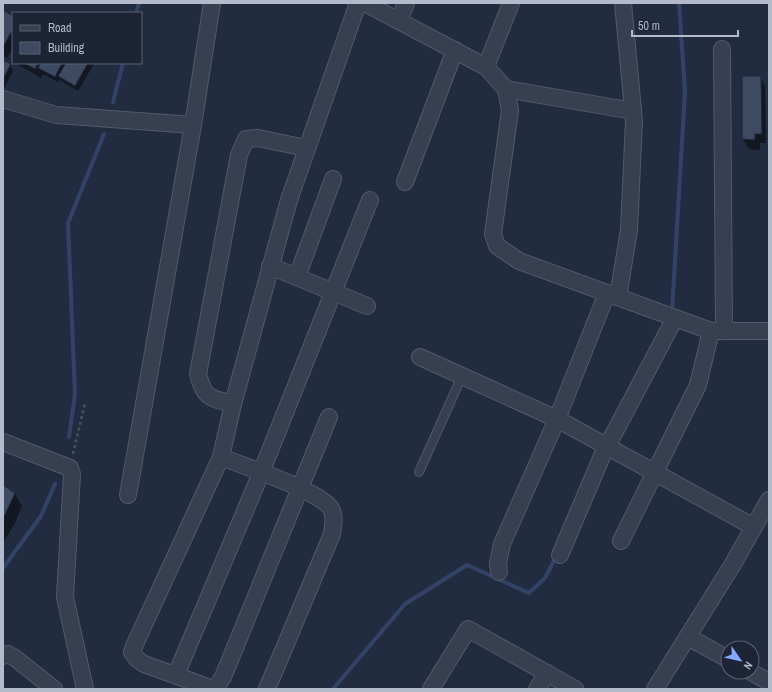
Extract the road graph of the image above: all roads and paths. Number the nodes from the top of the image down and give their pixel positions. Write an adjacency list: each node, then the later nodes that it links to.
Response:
1 (212, 3): 14 (street)
2 (358, 3): 15 (street)
3 (365, 3): 7 (street)
4 (406, 3): 7 (street)
5 (511, 3): 10 (street)
6 (623, 3): 13 (street)
7 (399, 21): 9 (street)
8 (722, 49): 25 (street)
9 (455, 50): 10 (street); 17 (street)
10 (486, 67): 11 (street)
11 (506, 89): 13 (street); 22 (street)
12 (3, 98): 14 (street)
13 (633, 111): 22 (street)
14 (193, 124): 41 (street)
15 (306, 148): 19 (street); 30 (street)
16 (333, 179): 20 (street)
17 (405, 182)
18 (370, 200): 21 (street)
19 (270, 266): 20 (street); 30 (street)
20 (297, 277): 21 (street)
21 (334, 292): 23 (street); 38 (street)
22 (613, 295): 24 (street); 32 (street)
23 (367, 306)
24 (675, 318): 25 (street); 34 (street)
25 (718, 331): 26 (street); 39 (street)
26 (769, 331)
27 (420, 357): 28 (street)
28 (462, 376): 32 (street); 37 (lane)
29 (85, 403): 36 (path)
30 (233, 404): 35 (street)
31 (329, 417): 40 (street)
32 (557, 419): 34 (street); 46 (street)
33 (3, 442): 36 (street)
34 (607, 446): 39 (street); 45 (street)
35 (221, 457): 38 (street); 51 (street)
36 (70, 468): 53 (street)
37 (419, 472)
38 (261, 473): 40 (street); 51 (street)
39 (655, 473): 43 (street); 44 (street)
40 (300, 488): 54 (street); 55 (street)
41 (128, 494)
42 (769, 500): 43 (street)
43 (754, 527): 47 (street)
44 (621, 541)
45 (560, 555)
46 (499, 572)
47 (688, 637): 48 (street); 59 (street)
48 (720, 655)
49 (3, 656): 52 (street)
50 (547, 673): 56 (street); 57 (street); 58 (street)
51 (176, 675): 54 (street)
52 (54, 689)
53 (85, 689)
54 (213, 689)
55 (267, 689)
56 (431, 689)
57 (537, 689)
58 (575, 689)
59 (655, 689)

